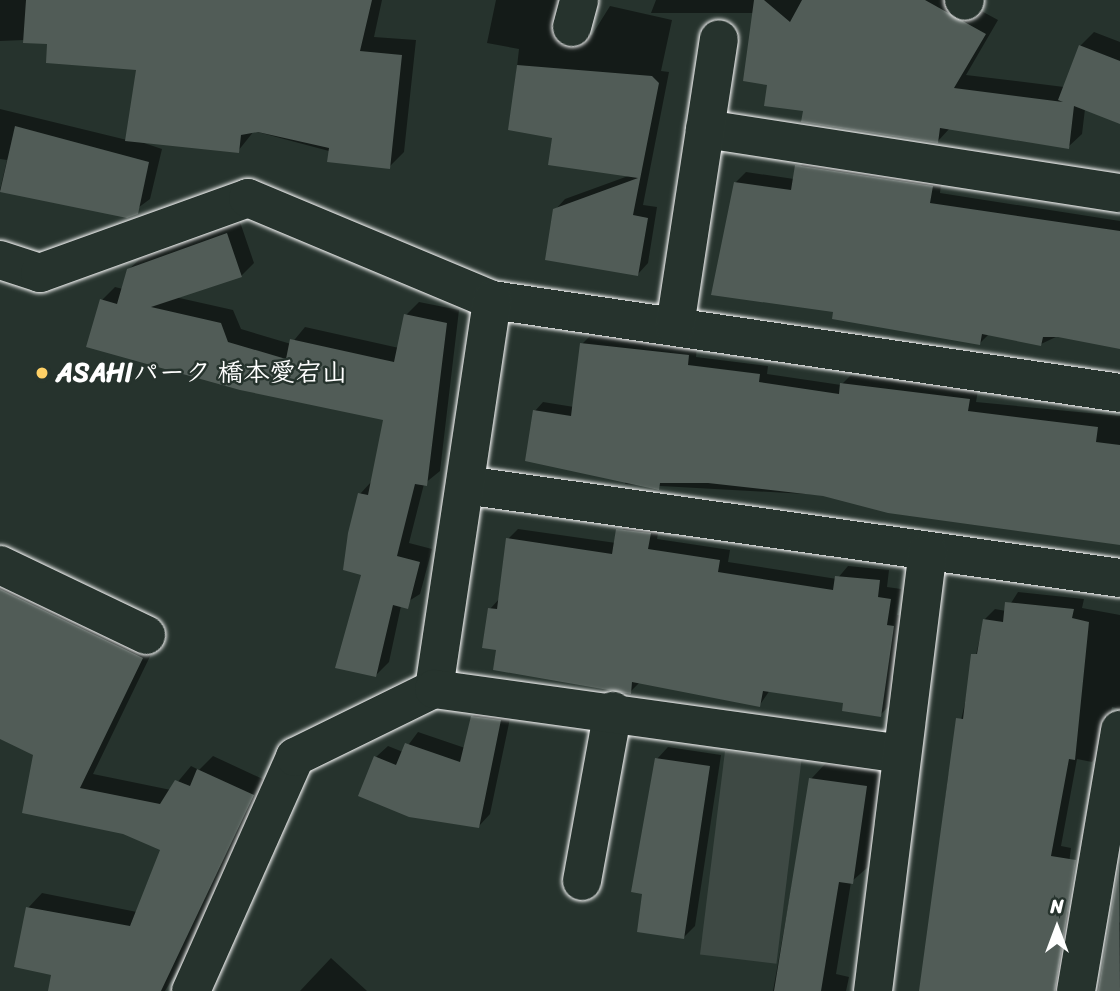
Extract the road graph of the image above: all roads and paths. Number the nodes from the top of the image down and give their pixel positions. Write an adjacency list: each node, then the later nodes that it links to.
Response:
1 (719, 39): 2 (street)
2 (705, 129): 3 (street); 6 (street)
3 (1120, 193)
4 (0, 260): 5 (street)
5 (492, 300): 6 (street); 8 (street)
6 (675, 326): 7 (street)
7 (1120, 393)
8 (465, 485): 9 (street); 13 (street)
9 (928, 552): 11 (street); 16 (street)
10 (0, 565): 12 (street)
11 (1120, 578)
12 (146, 635)
13 (434, 689): 14 (street); 19 (street)
14 (613, 711): 16 (street); 18 (street)
15 (1120, 730): 17 (street)
16 (902, 754): 20 (street)
17 (1109, 865): 21 (street)
18 (582, 881)
19 (191, 991)
20 (873, 991)
21 (1076, 991)

